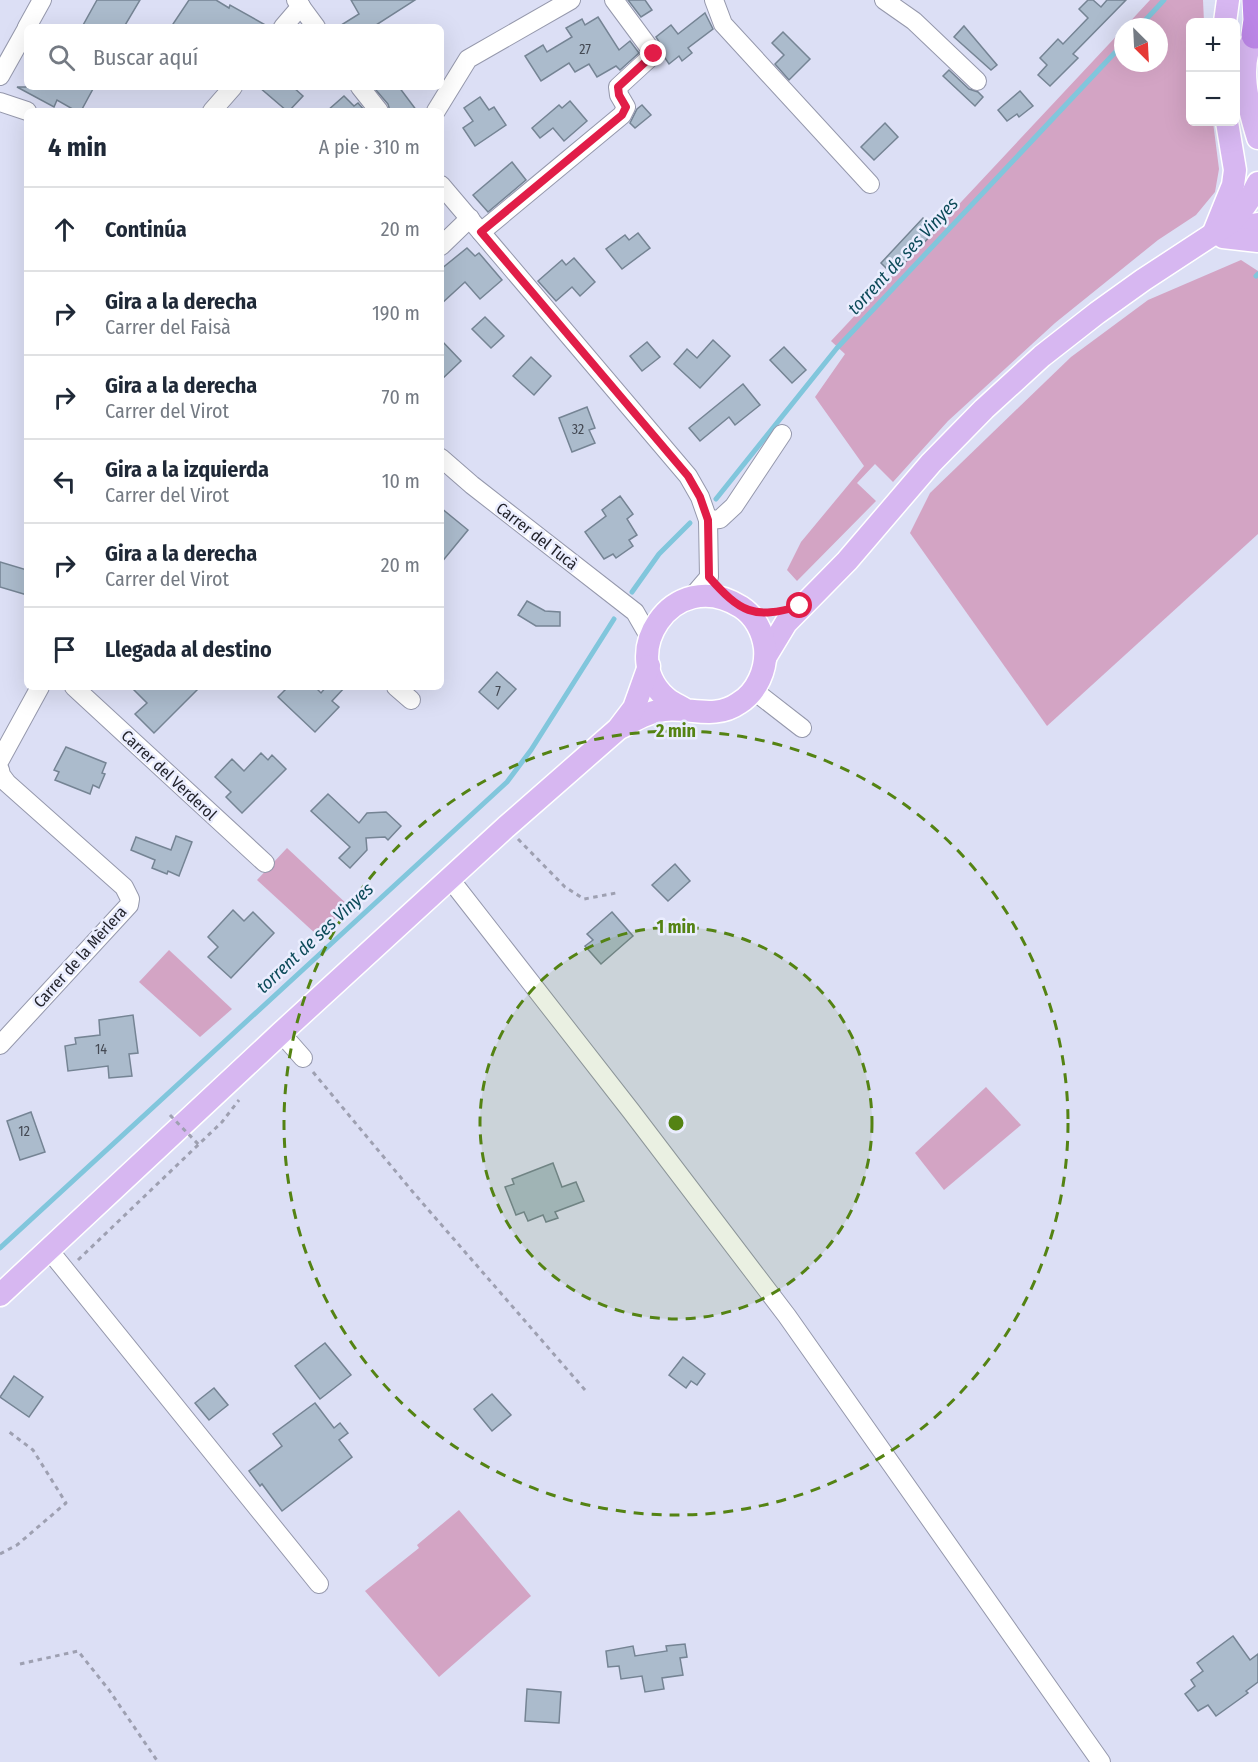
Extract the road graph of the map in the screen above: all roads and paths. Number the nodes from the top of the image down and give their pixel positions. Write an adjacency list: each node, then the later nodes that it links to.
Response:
1 (42, 0): 10 (street)
2 (571, 0): 22 (street)
3 (614, 0): 30 (street)
4 (714, 0): 27 (street)
5 (884, 0): 16 (street)
6 (1228, 0): 9 (main road)
7 (1256, 0): 14 (highway)
8 (298, 3): 11 (street); 12 (street)
9 (1226, 18)
10 (29, 24)
11 (285, 24)
12 (314, 24)
13 (24, 32): 15 (street)
14 (1257, 34): 25 (main road)
15 (0, 76)
16 (977, 81)
17 (230, 90): 20 (street)
18 (362, 90): 21 (street)
19 (0, 102): 23 (street)
20 (214, 108)
21 (377, 108)
22 (438, 108)
23 (24, 110)
24 (1228, 126): 31 (main road)
25 (1258, 138)
26 (1258, 183): 31 (main road)
27 (870, 184)
28 (444, 189): 30 (street)
29 (1258, 224): 31 (main road)
30 (475, 225): 33 (street); 36 (street)
31 (1212, 236): 32 (main road); 40 (main road)
32 (1258, 242)
33 (444, 244)
34 (782, 434): 36 (street)
35 (444, 461): 42 (street, Carrer del Tucà)
36 (708, 520): 37 (street)
37 (709, 577): 38 (street); 39 (street)
38 (692, 598): 39 (main road); 41 (main road)
39 (738, 605): 40 (main road); 44 (main road)
40 (800, 606): 44 (main road)
41 (668, 610): 42 (street); 43 (main road)
42 (635, 612): 43 (street, Carrer del Tucà)
43 (650, 638): 45 (main road)
44 (766, 656): 49 (main road)
45 (649, 666): 51 (main road); 53 (main road)
46 (38, 690): 54 (street)
47 (77, 690): 57 (street, Carrer del Verderol)
48 (399, 690): 50 (street)
49 (753, 690): 51 (main road); 52 (street)
50 (411, 700)
51 (686, 710): 53 (main road)
52 (802, 728)
53 (618, 729): 56 (main road)
54 (0, 760)
55 (0, 770): 61 (street, Carrer de la Mèrlera)
56 (506, 827): 58 (main road); 59 (path)
57 (265, 863)
58 (450, 879): 60 (main road); 75 (street)
59 (616, 893)
60 (281, 1033): 62 (street); 66 (main road)
61 (0, 1045)
62 (303, 1058): 69 (path)
63 (170, 1115): 65 (path, bridge)
64 (222, 1122): 65 (path)
65 (199, 1145): 67 (path)
66 (49, 1250): 68 (main road); 72 (street)
67 (75, 1263)
68 (0, 1295)
69 (585, 1390)
70 (8, 1431): 71 (path)
71 (0, 1554)
72 (319, 1584)
73 (20, 1664): 74 (path)
74 (158, 1762)
75 (1101, 1762)

